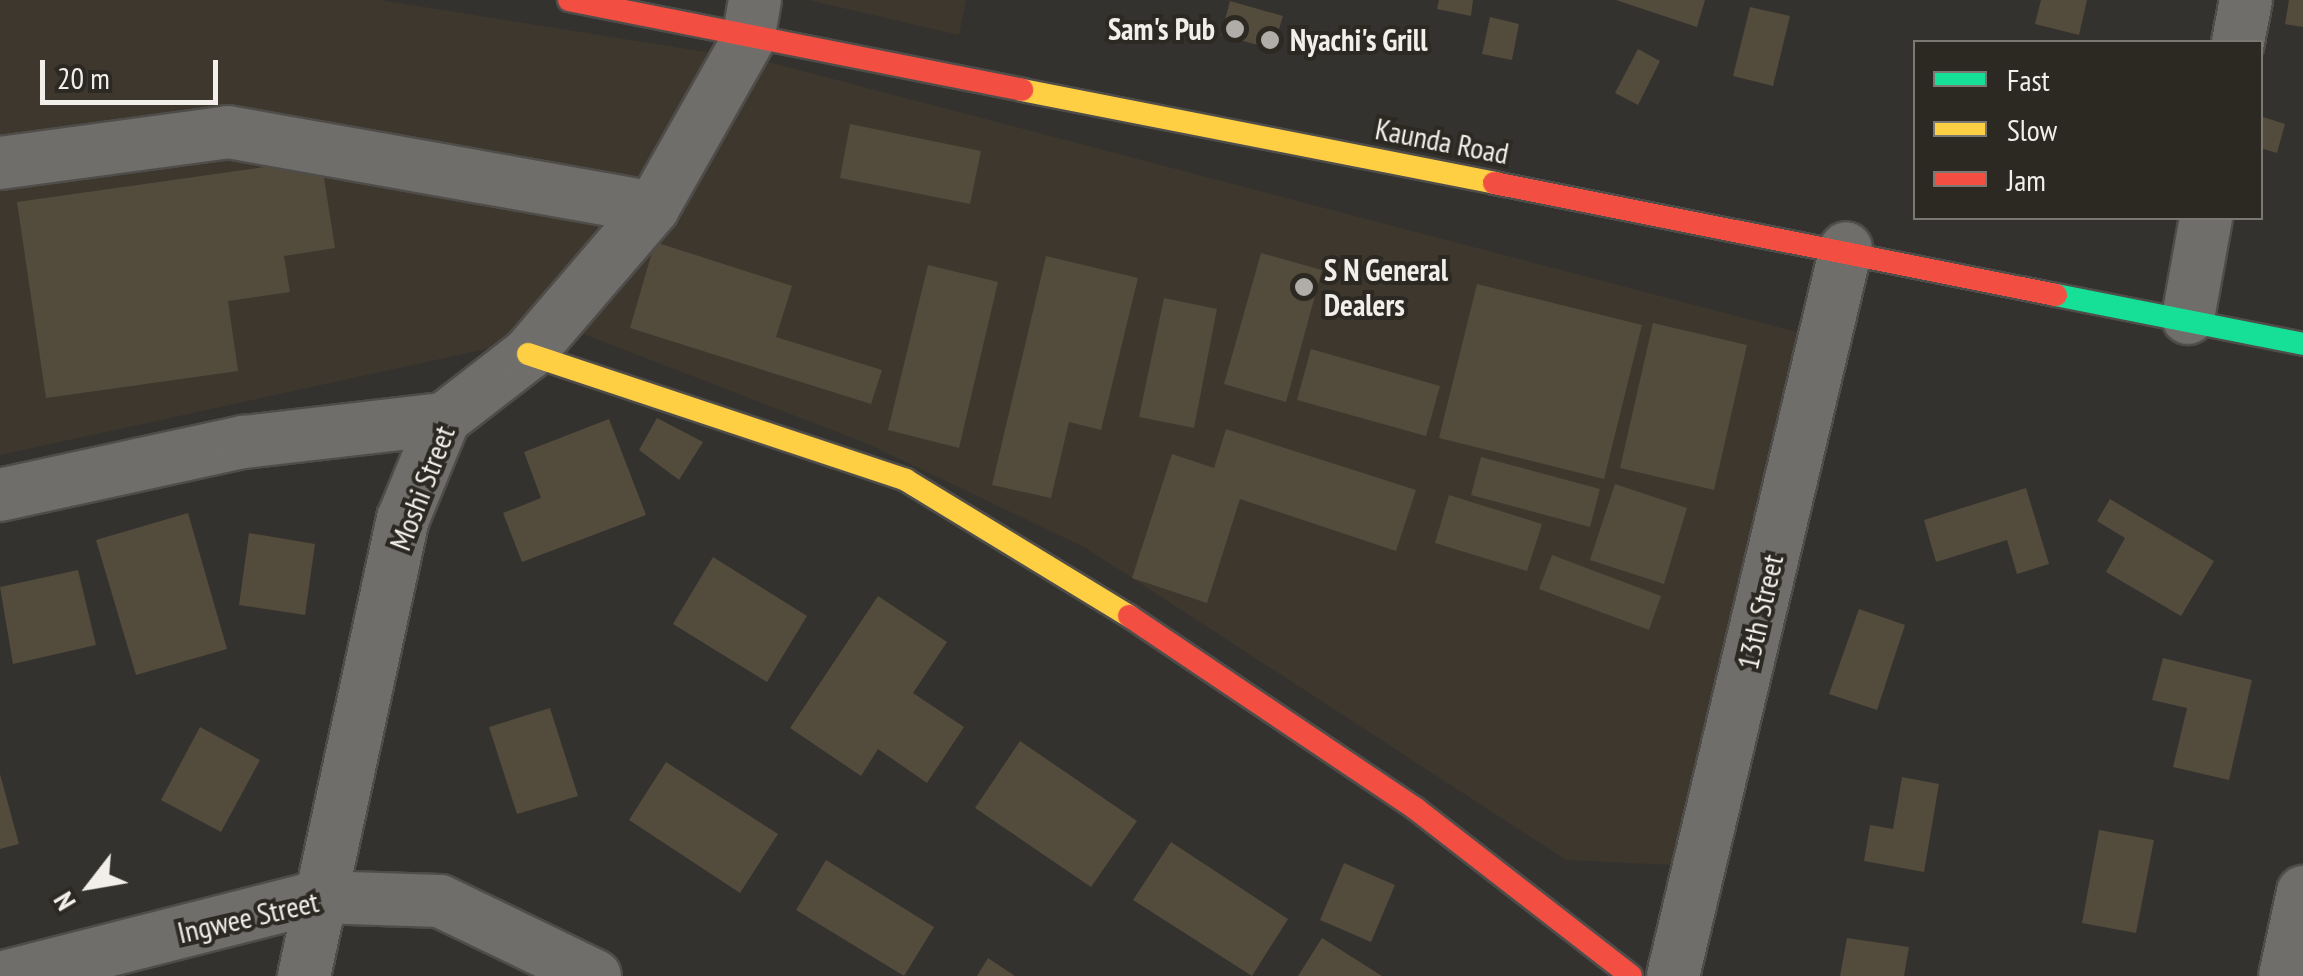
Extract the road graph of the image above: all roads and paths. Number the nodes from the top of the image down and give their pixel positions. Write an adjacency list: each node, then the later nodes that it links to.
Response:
1 (569, 0): 3 (street, Kaunda Road)
2 (2246, 0): 4 (street)
3 (751, 20): 6 (street, Moshi Street); 8 (street, Kaunda Road)
4 (2238, 40)
5 (0, 163): 6 (street)
6 (653, 208): 11 (street, Moshi Street)
7 (2206, 220): 9 (street)
8 (1846, 248): 9 (street, Kaunda Road); 20 (street, 13th Street)
9 (2188, 318): 10 (street, Kaunda Road)
10 (2303, 344)
11 (528, 354): 12 (street, Moshi Street); 19 (street)
12 (444, 418): 13 (street); 15 (street, Moshi Street)
13 (0, 495)
14 (2303, 892): 21 (street)
15 (319, 897): 16 (street, Ingwee Street); 17 (street, Moshi Street); 18 (street, Ingwee Street)
16 (8, 976)
17 (304, 976)
18 (595, 976)
19 (1632, 976)
20 (1673, 976)
21 (2286, 976)

